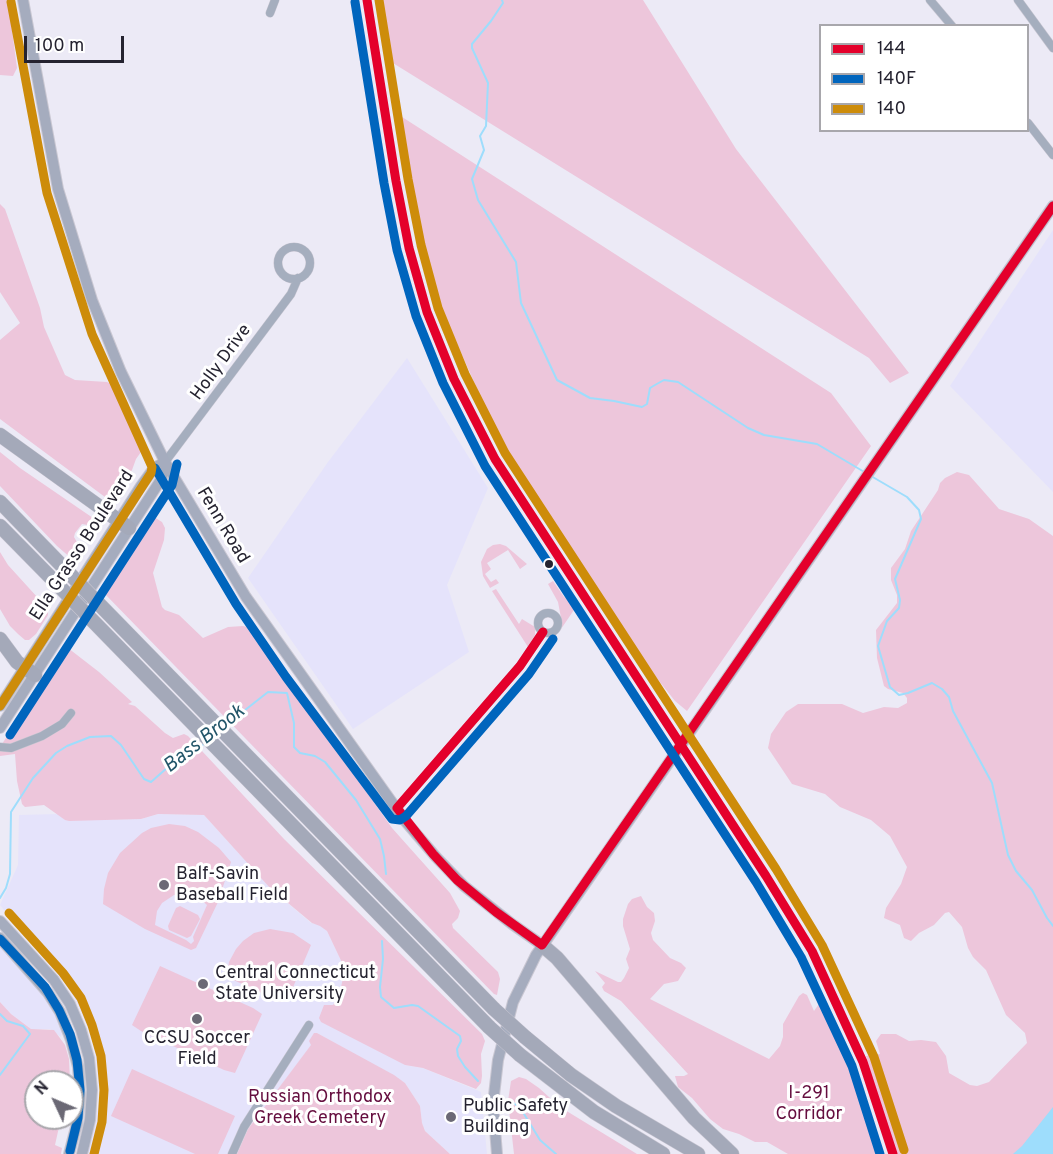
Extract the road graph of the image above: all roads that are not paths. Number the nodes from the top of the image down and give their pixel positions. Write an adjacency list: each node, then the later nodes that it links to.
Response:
1 (23, 0): 13 (main road, Fenn Road)
2 (275, 0): 5 (street)
3 (930, 0): 6 (street)
4 (1017, 0): 7 (street)
5 (270, 13)
6 (950, 24)
7 (1053, 48)
8 (1029, 124): 9 (street)
9 (1053, 156)
10 (1053, 206): 28 (main road)
11 (298, 278): 11 (street, Holly Drive); 13 (street, Holly Drive)
12 (0, 435): 15 (highway)
13 (165, 462): 15 (main road, Ella Grasso Boulevard); 24 (main road, Fenn Road)
14 (0, 502): 36 (highway, bridge)
15 (124, 525): 19 (main road, Ella Grasso Boulevard)
16 (0, 526): 35 (highway, bridge)
17 (543, 632): 24 (street)
18 (0, 639): 19 (highway)
19 (29, 671): 20 (main road, Ella Grasso Boulevard); 22 (main road, Ella Grasso Boulevard)
20 (0, 705)
21 (71, 713): 23 (street)
22 (0, 729)
23 (0, 747)
24 (397, 808): 28 (main road, Fenn Road)
25 (0, 921): 27 (main road)
26 (0, 938): 29 (main road)
27 (21, 942): 29 (main road); 32 (main road)
28 (542, 945): 34 (main road); 37 (highway)
29 (12, 951): 31 (main road)
30 (309, 1025): 33 (street)
31 (69, 1154)
32 (82, 1154)
33 (232, 1154)
34 (497, 1154)
35 (663, 1154)
36 (698, 1154)
37 (732, 1154)

